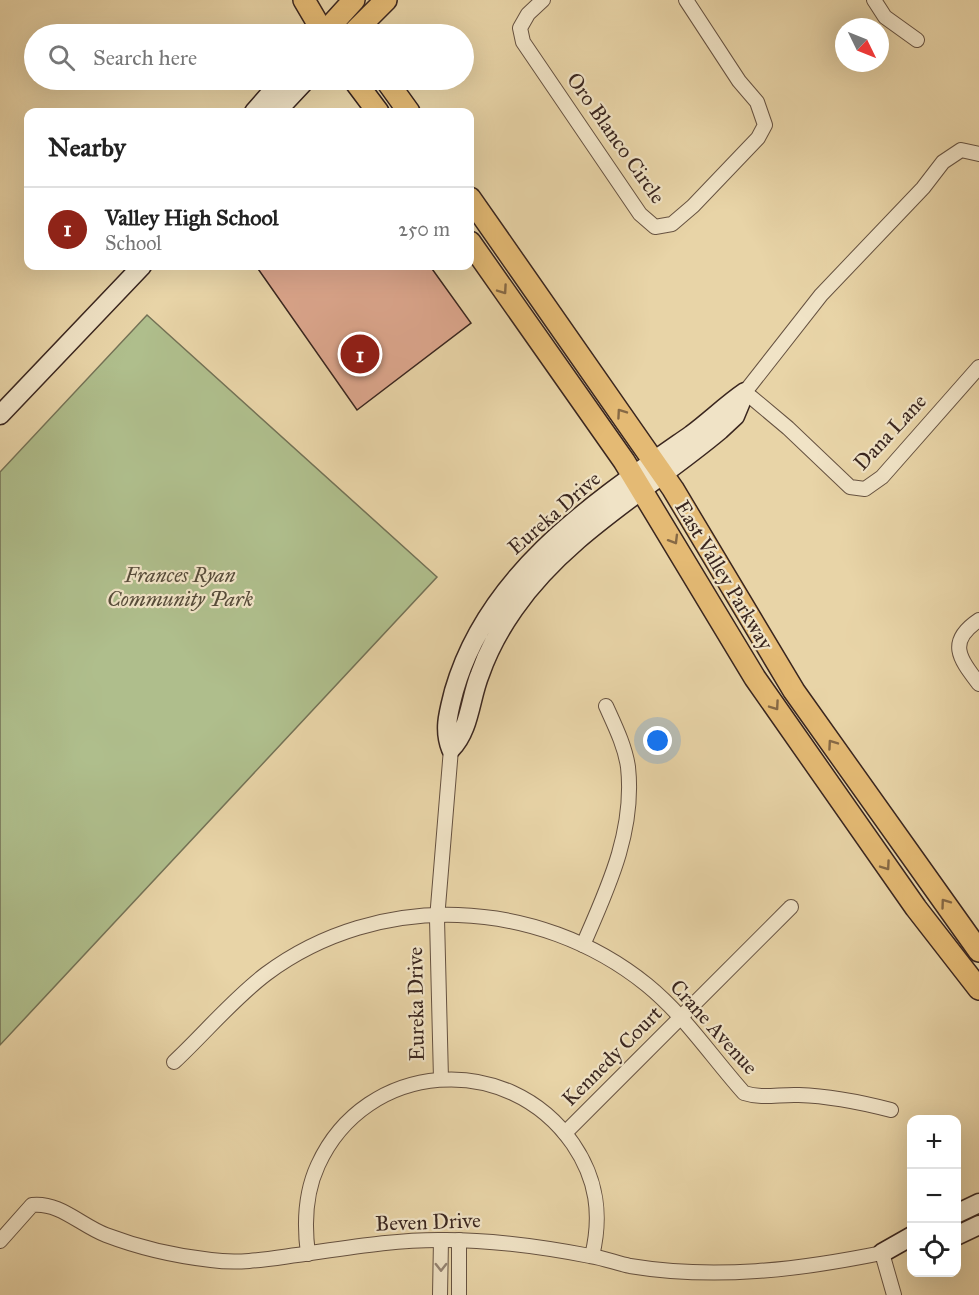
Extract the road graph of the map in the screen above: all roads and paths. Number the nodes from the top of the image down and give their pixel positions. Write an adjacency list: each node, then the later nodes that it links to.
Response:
1 (304, 0): 7 (main road)
2 (386, 0): 10 (main road)
3 (543, 0): 4 (street, Oro Blanco Circle)
4 (686, 0)
5 (874, 0): 11 (street)
6 (346, 3): 8 (main road); 9 (main road)
7 (317, 24)
8 (330, 24)
9 (352, 24)
10 (363, 24)
11 (917, 40)
12 (273, 90): 16 (street)
13 (297, 90): 17 (street)
14 (362, 90): 18 (main road)
15 (394, 90): 19 (main road)
16 (258, 108)
17 (280, 108)
18 (375, 108)
19 (407, 108)
20 (979, 154): 25 (street, Eureka Drive)
21 (474, 204): 27 (main road, East Valley Parkway, one-way to 21)
22 (474, 248): 28 (main road, East Valley Parkway, one-way to 28)
23 (138, 270): 26 (street)
24 (979, 367): 25 (street, Dana Lane)
25 (745, 392): 27 (street, Eureka Drive)
26 (0, 415)
27 (659, 468): 28 (street, Eureka Drive); 36 (main road, East Valley Parkway, one-way to 27)
28 (638, 483): 32 (street, Eureka Drive); 37 (main road, East Valley Parkway, one-way to 37)
29 (979, 620): 30 (street)
30 (979, 684)
31 (606, 706): 35 (street)
32 (451, 749): 34 (street, Eureka Drive)
33 (791, 907): 38 (street, Kennedy Court)
34 (437, 914): 35 (street, Crane Avenue); 39 (street, Crane Avenue); 40 (street, Eureka Drive)
35 (583, 945): 38 (street, Crane Avenue)
36 (979, 951)
37 (979, 989)
38 (681, 1017): 41 (street, Crane Avenue); 42 (street, Kennedy Court)
39 (174, 1062)
40 (441, 1079): 42 (street); 53 (street)
41 (891, 1110)
42 (565, 1133): 54 (street)
43 (979, 1203): 44 (street)
44 (961, 1212)
45 (979, 1225): 46 (street)
46 (961, 1234)
47 (907, 1239): 52 (street, Beven Drive)
48 (441, 1240): 49 (street, Beven Drive); 53 (street, Beven Drive); 55 (street, one-way to 55)
49 (459, 1240): 54 (street, Beven Drive); 56 (street)
50 (0, 1241): 53 (street, Beven Drive)
51 (907, 1250): 52 (street, Beven Drive)
52 (882, 1252): 54 (street, Beven Drive); 57 (street)
53 (308, 1254)
54 (592, 1256)
55 (440, 1295)
56 (459, 1295)
57 (894, 1295)

